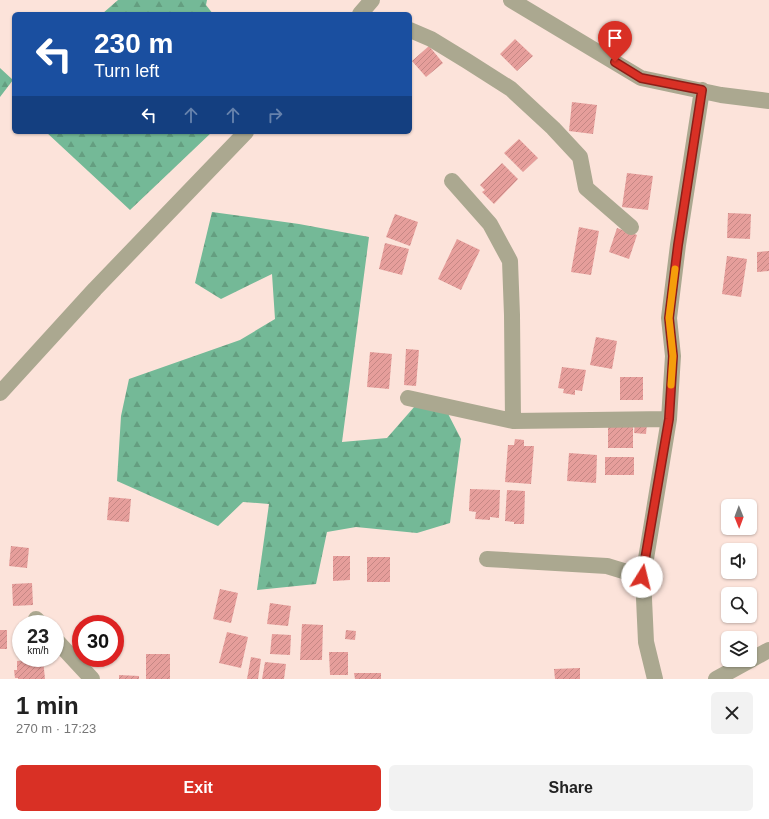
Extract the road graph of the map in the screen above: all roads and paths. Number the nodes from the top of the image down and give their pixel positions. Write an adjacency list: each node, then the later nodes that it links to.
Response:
1 (511, 0): 3 (street)
2 (412, 31): 7 (street)
3 (702, 90): 4 (street); 10 (street)
4 (769, 101)
5 (244, 134): 8 (street)
6 (452, 181): 11 (street)
7 (631, 227)
8 (0, 393)
9 (408, 398): 11 (street)
10 (669, 419): 11 (street); 13 (street)
11 (513, 421)
12 (487, 559): 13 (street)
13 (642, 577): 17 (street)
14 (64, 649): 16 (street)
15 (769, 650): 18 (street)
16 (92, 679)
17 (655, 679)
18 (716, 679)

